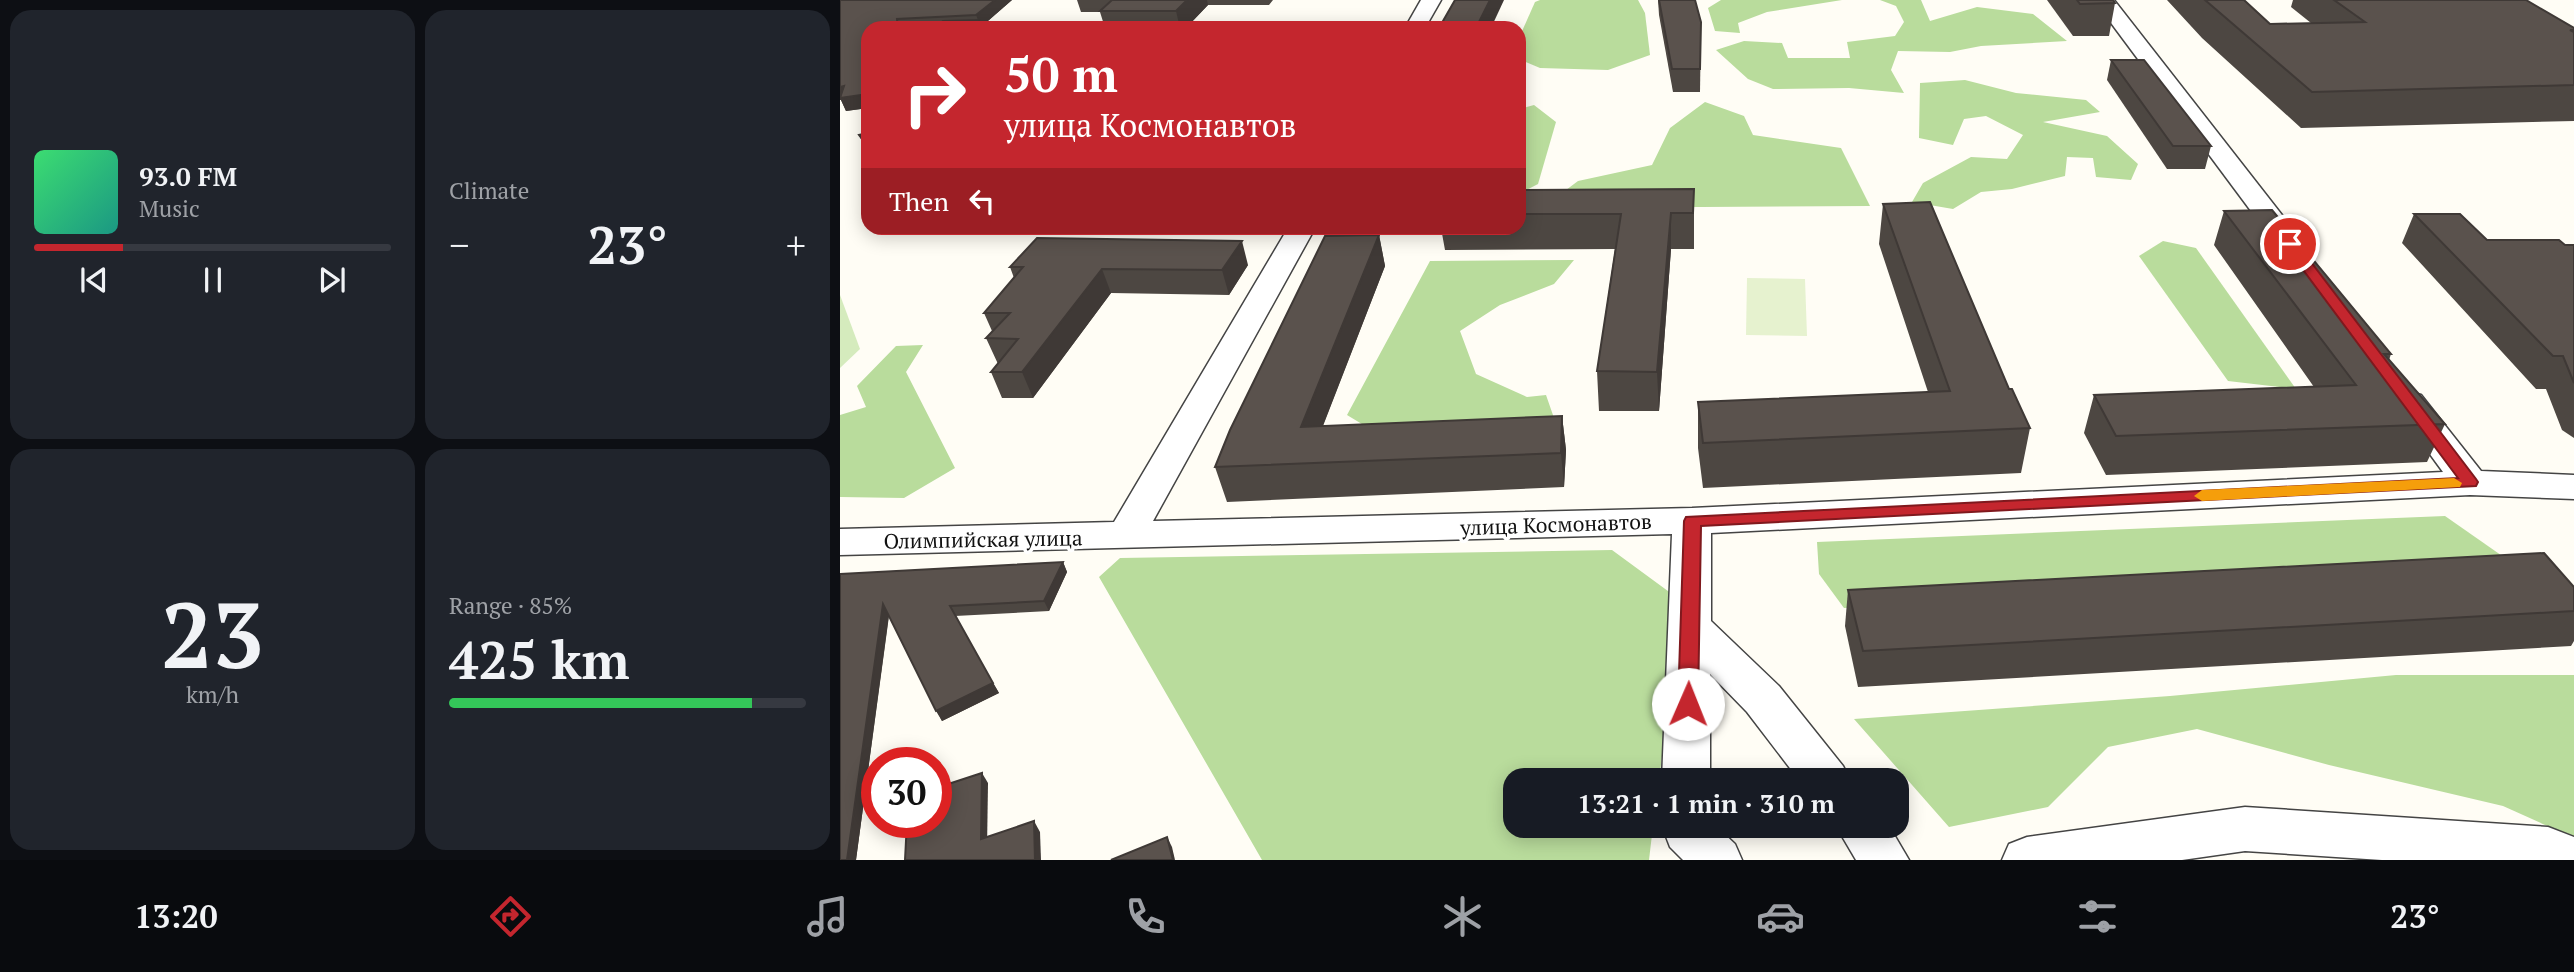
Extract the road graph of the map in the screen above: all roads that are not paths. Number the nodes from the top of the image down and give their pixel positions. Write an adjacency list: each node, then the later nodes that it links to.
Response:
1 (1431, 0): 3 (street)
2 (2104, 0): 5 (street)
3 (1419, 21)
4 (1297, 235): 10 (street)
5 (2306, 265)
6 (2395, 384): 7 (street)
7 (2470, 482): 8 (street, улица Космонавтов); 9 (street, улица Космонавтов)
8 (2574, 487)
9 (1692, 521): 10 (street, улица Космонавтов); 12 (street)
10 (1125, 537): 11 (street, Олимпийская улица)
11 (840, 542)
12 (1690, 627): 13 (street); 14 (street)
13 (1686, 768)
14 (1817, 768)
15 (1869, 838): 16 (street)
16 (1884, 860)
17 (2027, 860): 18 (street)
18 (2574, 860)

